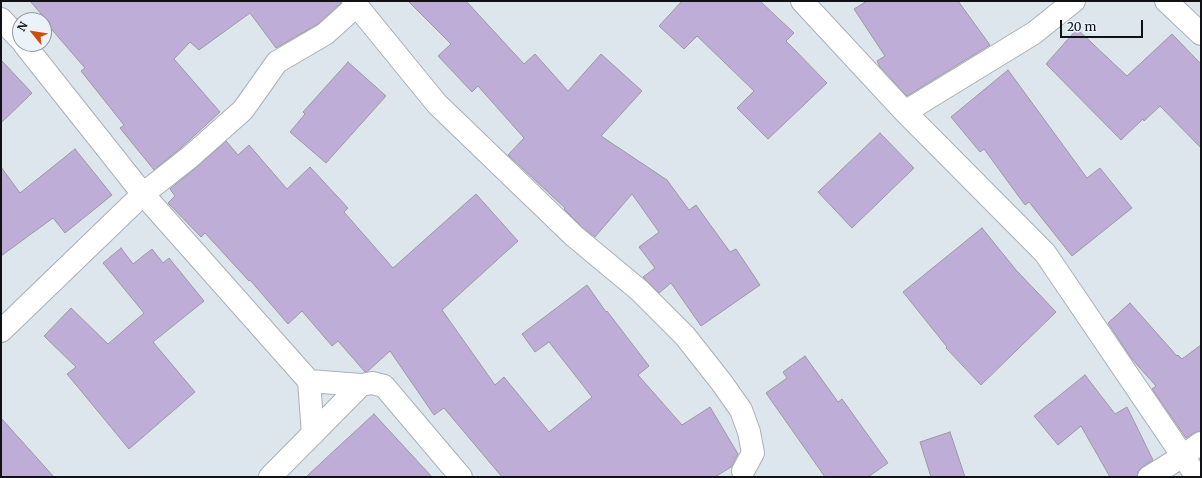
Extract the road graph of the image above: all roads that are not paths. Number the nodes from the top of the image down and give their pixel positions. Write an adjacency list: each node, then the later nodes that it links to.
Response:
1 (802, 1): 9 (street)
2 (1074, 1): 9 (street)
3 (1166, 1): 7 (street)
4 (355, 3): 10 (street); 17 (street)
5 (1, 19): 6 (street)
6 (12, 31)
7 (1201, 34)
8 (30, 52): 10 (street)
9 (905, 112): 16 (street)
10 (143, 194): 11 (street); 12 (street)
11 (1, 331)
12 (309, 381): 13 (street); 14 (street)
13 (361, 384): 14 (street); 19 (street)
14 (313, 434): 18 (street)
15 (1201, 443): 16 (street)
16 (1183, 456): 20 (street); 21 (street)
17 (743, 471)
18 (270, 477)
19 (462, 477)
20 (1150, 477)
21 (1197, 477)

